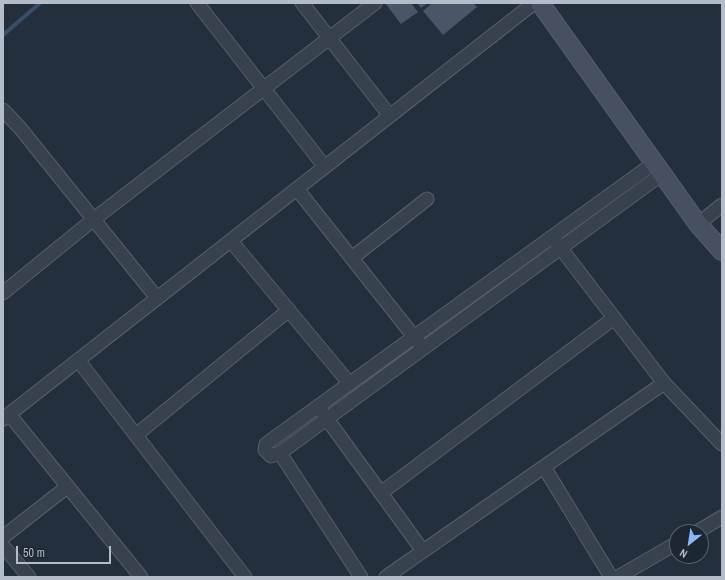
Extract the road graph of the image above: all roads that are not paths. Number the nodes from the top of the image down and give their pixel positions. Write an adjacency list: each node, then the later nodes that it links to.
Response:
1 (197, 3): 7 (street)
2 (302, 3): 6 (street)
3 (375, 3): 6 (street)
4 (534, 3): 9 (street)
5 (540, 3): 11 (main road)
6 (329, 39): 7 (street); 9 (street)
7 (264, 89): 10 (street); 15 (street)
8 (3, 110): 15 (street)
9 (390, 116): 10 (street)
10 (325, 167): 12 (street)
11 (658, 168): 16 (main road); 17 (street); 19 (street)
12 (297, 189): 18 (street); 21 (street)
13 (427, 199): 21 (street)
14 (722, 205): 16 (street)
15 (94, 219): 22 (street); 23 (street)
16 (698, 224): 20 (main road)
17 (552, 237): 19 (street); 26 (street)
18 (231, 241): 23 (street); 24 (street)
19 (561, 249): 25 (street); 27 (street)
20 (722, 251)
21 (352, 258): 26 (street)
22 (3, 293)
23 (157, 298): 28 (street)
24 (289, 310): 30 (street); 34 (street)
25 (614, 318): 29 (street); 39 (street)
26 (414, 337): 27 (street); 30 (street)
27 (423, 348): 33 (street)
28 (78, 360): 32 (street); 34 (street)
29 (664, 383): 35 (street); 37 (street)
30 (350, 384): 31 (street)
31 (318, 407): 33 (street); 36 (street)
32 (6, 417): 38 (street)
33 (327, 418): 36 (street); 39 (street)
34 (136, 435): 48 (street)
35 (722, 444)
36 (280, 452): 49 (street)
37 (544, 467): 45 (street); 51 (street)
38 (67, 487): 42 (street); 47 (street)
39 (381, 493): 45 (street)
40 (722, 517): 41 (street)
41 (709, 524)
42 (3, 537)
43 (3, 546): 46 (street)
44 (669, 548): 52 (street)
45 (423, 551): 50 (street)
46 (29, 577)
47 (141, 577)
48 (245, 577)
49 (361, 577)
50 (386, 577)
51 (611, 577)
52 (618, 577)

